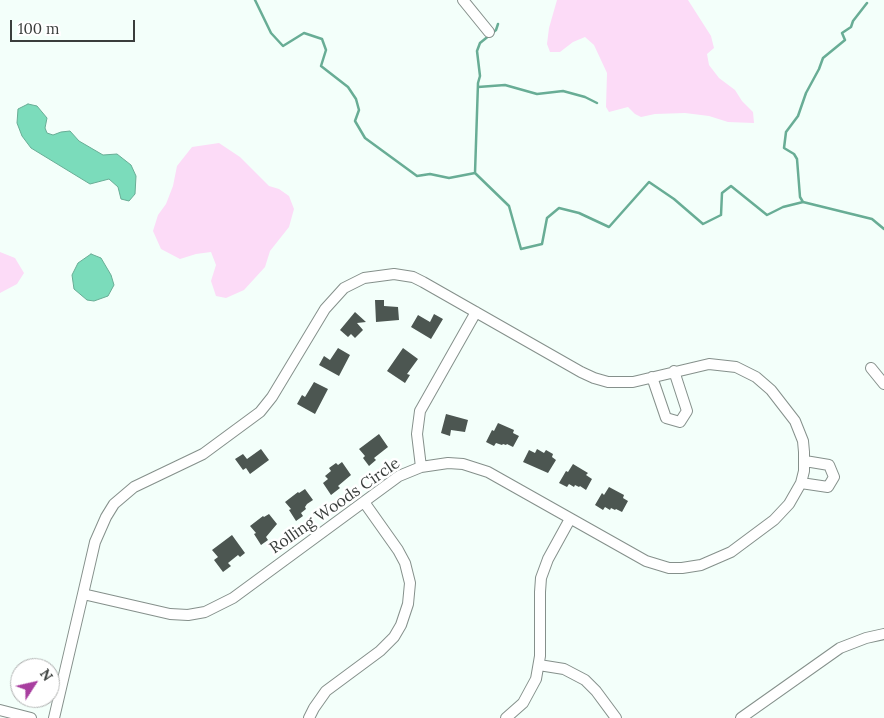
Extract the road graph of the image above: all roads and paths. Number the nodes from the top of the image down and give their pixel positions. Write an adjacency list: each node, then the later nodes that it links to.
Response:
1 (462, 0): 2 (street)
2 (489, 32)
3 (476, 312): 6 (street, Rolling Woods Circle); 9 (street); 13 (street, Rolling Woods Circle)
4 (871, 368): 7 (street)
5 (674, 371): 6 (street, Rolling Woods Circle); 6 (street); 8 (street, Rolling Woods Circle)
6 (652, 377)
7 (884, 384)
8 (805, 461): 10 (street, Rolling Woods Circle); 10 (street)
9 (421, 467): 11 (street, Rolling Woods Circle); 12 (street, Rolling Woods Circle)
10 (800, 483): 12 (street, Rolling Woods Circle)
11 (364, 502): 13 (street, Rolling Woods Circle); 19 (street)
12 (570, 519): 15 (street)
13 (83, 594): 18 (street, Rolling Woods Circle)
14 (884, 634): 22 (street)
15 (539, 665): 20 (street); 21 (street)
16 (0, 710): 17 (street)
17 (31, 718)
18 (54, 718)
19 (309, 718)
20 (506, 718)
21 (616, 718)
22 (742, 718)

